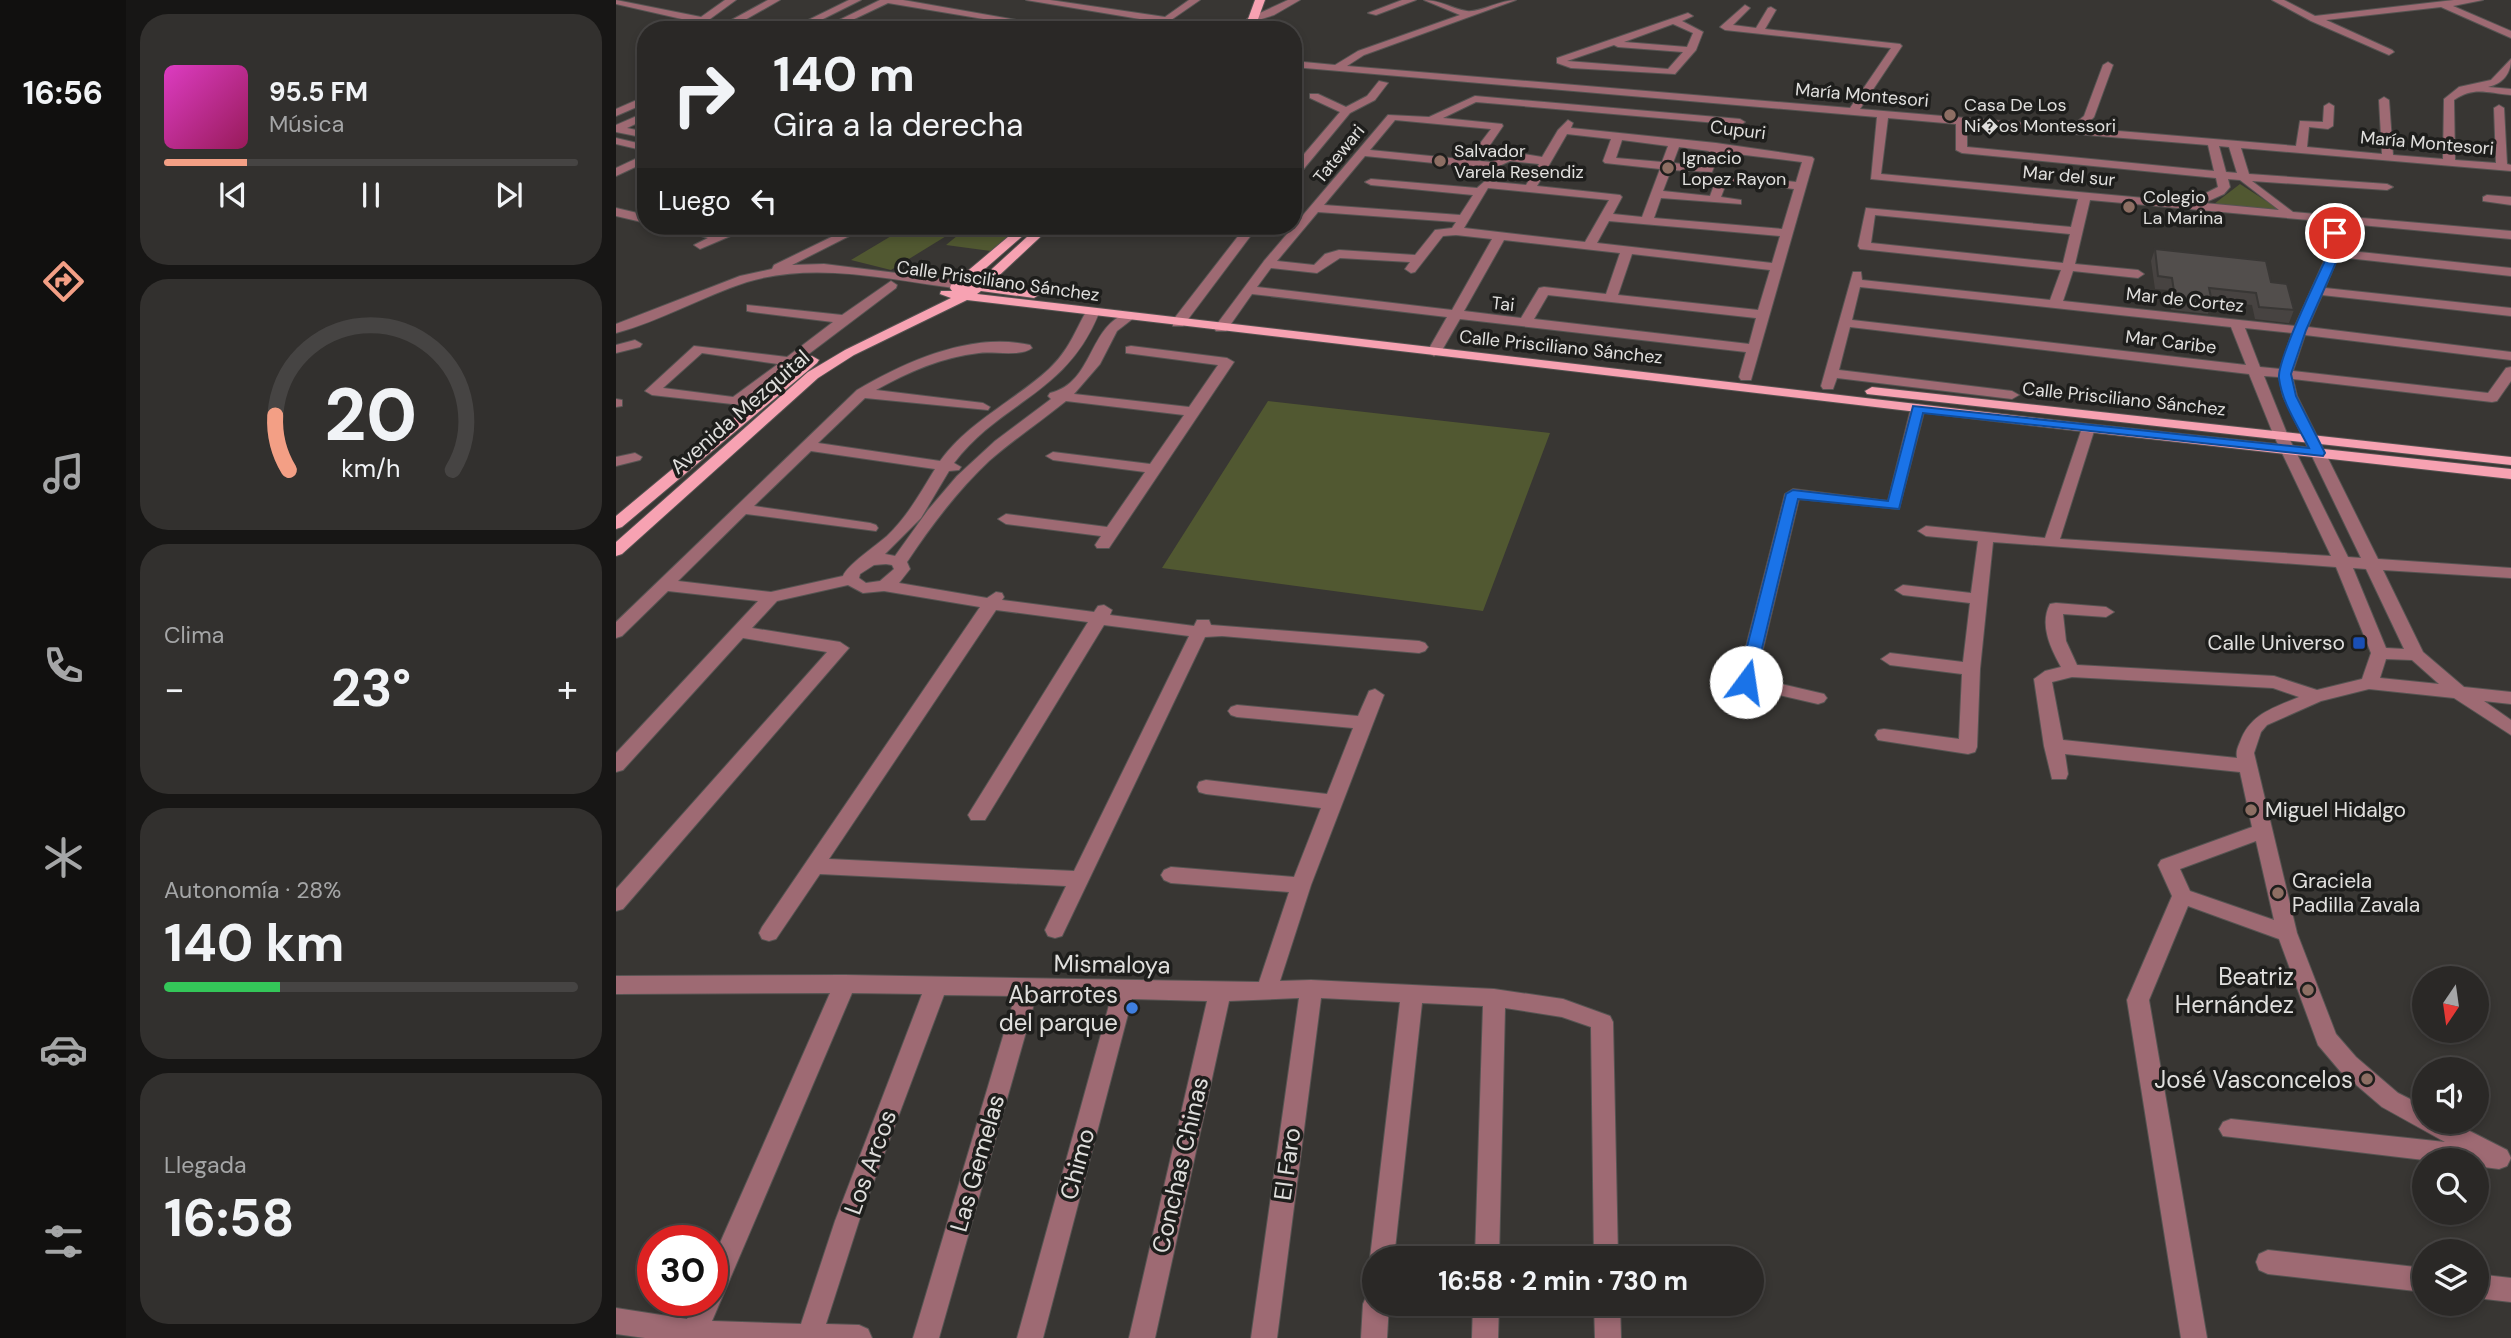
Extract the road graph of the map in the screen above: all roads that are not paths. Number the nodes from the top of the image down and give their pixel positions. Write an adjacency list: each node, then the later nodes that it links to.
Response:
1 (646, 0): 19 (street)
2 (731, 0): 31 (street)
3 (775, 0): 34 (street)
4 (856, 0): 35 (street)
5 (886, 0): 36 (street); 37 (street)
6 (1031, 0): 22 (street)
7 (1115, 0): 22 (street)
8 (1177, 0): 18 (street)
9 (1249, 0): 38 (main road)
10 (1260, 0): 29 (main road)
11 (1294, 0): 29 (street)
12 (1410, 0): 25 (street)
13 (1429, 0): 26 (street)
14 (1511, 0): 26 (street)
15 (2277, 0): 30 (street)
16 (2478, 0): 20 (street)
17 (616, 1): 19 (street)
18 (1194, 1): 32 (street)
19 (634, 5): 24 (street); 31 (street)
20 (2444, 5): 30 (street); 41 (street)
21 (1745, 8): 40 (street)
22 (1097, 10): 28 (street); 32 (street)
23 (1770, 10): 40 (street)
24 (616, 12)
25 (1373, 13)
26 (1469, 15): 49 (street)
27 (1688, 16): 39 (street)
28 (1087, 17)
29 (1252, 19)
30 (2314, 19): 44 (street)
31 (703, 20): 33 (street)
32 (1166, 20)
33 (707, 21)
34 (737, 21)
35 (812, 21)
36 (842, 21)
37 (1013, 21)
38 (1242, 21)
39 (1676, 22): 42 (street); 43 (street)
40 (1759, 31): 66 (street)
41 (2511, 35)
42 (1606, 43): 43 (street); 48 (street)
43 (1691, 50): 48 (street)
44 (2389, 52)
45 (2511, 62): 50 (street)
46 (1302, 65): 49 (street, María Montesori)
47 (2108, 65): 69 (street)
48 (1596, 67): 55 (street)
49 (1336, 68): 55 (street, María Montesori)
50 (2502, 73): 53 (street); 56 (street)
51 (1325, 78): 52 (street)
52 (1383, 83): 54 (street); 65 (street)
53 (2511, 85)
54 (1425, 86)
55 (1583, 88): 60 (street, María Montesori); 63 (street)
56 (2473, 88): 57 (street); 91 (street)
57 (2511, 92)
58 (1314, 96): 65 (street)
59 (2384, 100): 89 (street)
60 (1746, 102): 66 (street, María Montesori); 78 (street)
61 (637, 103): 67 (street)
62 (2329, 106): 86 (street)
63 (1577, 107): 71 (street); 74 (street); 78 (street)
64 (2499, 108): 94 (street)
65 (1346, 111): 92 (street)
66 (1853, 112): 68 (street, María Montesori)
67 (616, 113)
68 (1883, 114): 72 (street, María Montesori); 104 (street, Mar del sur)
69 (2089, 117): 75 (street); 77 (street)
70 (637, 119): 73 (street)
71 (1433, 119): 87 (street, Tatewari); 88 (street, Tatewari)
72 (1961, 121): 75 (street, María Montesori); 96 (street)
73 (617, 129): 76 (street)
74 (1563, 130): 79 (street, Cupuri); 90 (street)
75 (2074, 130): 77 (street, María Montesori)
76 (637, 133)
77 (2106, 133): 82 (street, María Montesori)
78 (1735, 135): 85 (street, Cupuri); 99 (street, Cupuri)
79 (1618, 136): 81 (street, Cupuri); 93 (street)
80 (616, 141): 84 (street)
81 (1675, 142): 85 (street, Cupuri); 93 (street)
82 (2213, 143): 83 (street, María Montesori); 96 (street)
83 (2234, 145): 86 (street, María Montesori); 97 (street)
84 (637, 146)
85 (1716, 146): 93 (street)
86 (2301, 150): 89 (street, María Montesori)
87 (1362, 152): 95 (street); 110 (street, Tatewari)
88 (1508, 157): 90 (street); 95 (street)
89 (2388, 157): 91 (street, María Montesori)
90 (1545, 161): 102 (street)
91 (2449, 162): 94 (street, María Montesori)
92 (1302, 164)
93 (1667, 166): 103 (street)
94 (2507, 167)
95 (1437, 174): 98 (street); 101 (street)
96 (2221, 175): 97 (street); 109 (street)
97 (2243, 177): 100 (street); 112 (street)
98 (1371, 182)
99 (1799, 186): 106 (street); 121 (street, Cupuri)
100 (2387, 187)
101 (1483, 188): 102 (street); 119 (street)
102 (1530, 188): 115 (street)
103 (1658, 194): 106 (street); 116 (street)
104 (2085, 195): 109 (street, Mar del sur); 120 (street)
105 (2487, 198): 107 (street)
106 (1714, 200): 108 (street)
107 (2511, 201)
108 (1737, 202)
109 (2192, 205): 112 (street, Mar del sur)
110 (1317, 208): 118 (street, Tatewari); 119 (street)
111 (616, 212): 114 (street)
112 (2294, 215): 113 (street, Mar del sur)
113 (2308, 216): 117 (street, Mar del sur); 134 (street)
114 (637, 217)
115 (1608, 217): 116 (street); 133 (street)
116 (1647, 220): 121 (street)
117 (2344, 220): 129 (street, Mar del sur); 134 (street)
118 (1302, 225)
119 (1460, 225): 130 (street); 136 (street)
120 (2075, 231): 138 (street); 138 (street)
121 (1785, 233): 137 (street, Cupuri)
122 (711, 235): 131 (street)
123 (725, 235): 131 (street)
124 (843, 235): 139 (street)
125 (1019, 235): 145 (main road)
126 (1036, 235): 143 (main road, Avenida Mezquital)
127 (1245, 235): 156 (street)
128 (1293, 235): 136 (street, Tatewari)
129 (2511, 235)
130 (1500, 236): 133 (street); 154 (street)
131 (720, 237): 132 (street)
132 (700, 245)
133 (1589, 246): 135 (street)
134 (2337, 247): 140 (street); 146 (street)
135 (1627, 251): 137 (street); 148 (street)
136 (1268, 264): 144 (street, Tatewari)
137 (1777, 267): 151 (street, Cupuri)
138 (2068, 268): 141 (street); 149 (street)
139 (772, 272): 145 (street, Calle Prisciliano Sánchez); 162 (street, Calle Prisciliano Sánchez)
140 (2511, 272)
141 (2138, 274)
142 (891, 285): 147 (street, Calle Prisciliano Sánchez); 157 (street); 164 (street, Calle Prisciliano Sánchez)
143 (980, 286): 145 (main road, Avenida Mezquital); 156 (main road, Calle Prisciliano Sánchez)
144 (1249, 290): 154 (street, Tai); 158 (street, Tatewari)
145 (962, 291): 147 (main road, Avenida Mezquital); 153 (main road, Calle Prisciliano Sánchez); 207 (main road, Avenida Mezquital)
146 (2316, 291): 152 (street); 163 (street)
147 (946, 294): 202 (main road, Avenida Mezquital)
148 (1611, 298): 151 (street); 159 (street)
149 (2055, 304): 160 (street, Mar de Cortez); 161 (street, Mar de Cortez)
150 (752, 308): 157 (street)
151 (1766, 310): 169 (street, Cupuri)
152 (2511, 312)
153 (1092, 313): 155 (main road, Calle Prisciliano Sánchez); 170 (street)
154 (1457, 316): 159 (street, Tai); 166 (street)
155 (1128, 317): 156 (main road, Calle Prisciliano Sánchez); 172 (street)
156 (1183, 317): 158 (main road, Calle Prisciliano Sánchez)
157 (847, 320): 174 (street)
158 (1225, 322): 166 (main road, Calle Prisciliano Sánchez)
159 (1525, 323): 169 (street, Tai)
160 (1846, 323): 175 (street, Mar Caribe); 179 (street)
161 (2236, 323): 163 (street, Mar de Cortez); 175 (street)
162 (616, 328)
163 (2300, 330): 173 (street, Mar de Cortez); 177 (street)
164 (616, 334)
165 (635, 344): 168 (street)
166 (1438, 347): 178 (main road, Calle Prisciliano Sánchez); 185 (main road, Calle Prisciliano Sánchez)
167 (1025, 348): 180 (street)
168 (616, 349)
169 (1753, 349): 178 (street, Cupuri)
170 (1072, 350): 172 (street); 181 (street)
171 (1131, 350): 186 (street)
172 (1098, 352): 183 (street)
173 (2511, 356)
174 (788, 361): 174 (street)
175 (2255, 371): 177 (street, Mar Caribe); 188 (street)
176 (2511, 371): 177 (street, Mar Caribe)
177 (2285, 374): 190 (street)
178 (1746, 377): 179 (main road, Calle Prisciliano Sánchez)
179 (1830, 379): 182 (street); 188 (main road, Calle Prisciliano Sánchez)
180 (862, 393): 184 (street); 189 (street)
181 (1030, 393): 183 (street); 196 (street)
182 (2012, 395)
183 (1063, 397): 186 (street); 198 (street)
184 (983, 407)
185 (1918, 408): 187 (main road, Calle Prisciliano Sánchez); 234 (street)
186 (1194, 412): 197 (street)
187 (2088, 428): 191 (main road, Calle Prisciliano Sánchez); 206 (street)
188 (2281, 436): 190 (main road, Calle Prisciliano Sánchez); 191 (street)
189 (805, 446): 196 (street); 200 (street)
190 (2314, 446): 191 (main road, Calle Prisciliano Sánchez); 194 (main road, Calle Prisciliano Sánchez); 199 (main road, Calle Prisciliano Sánchez); 210 (street)
191 (2290, 450): 209 (street)
192 (1053, 456): 197 (street)
193 (635, 457): 195 (street)
194 (2511, 461)
195 (616, 462)
196 (943, 465): 198 (street); 208 (street)
197 (1153, 468): 201 (street)
198 (971, 469): 212 (street)
199 (2511, 474)
200 (741, 509): 203 (street); 214 (street)
201 (1006, 519)
202 (616, 524)
203 (870, 528)
204 (1926, 531): 205 (street)
205 (1986, 537): 206 (street); 218 (street)
206 (2051, 543): 209 (street)
207 (616, 551)
208 (869, 561): 212 (street); 213 (street)
209 (2343, 564): 210 (street); 225 (street)
210 (2373, 565): 211 (street); 226 (street)
211 (2511, 573)
212 (894, 575): 213 (street); 217 (street)
213 (851, 579): 216 (street)
214 (664, 585): 216 (street); 222 (street)
215 (1903, 590): 218 (street)
216 (771, 597): 223 (street)
217 (995, 599): 220 (street); 248 (street)
218 (1980, 599): 228 (street)
219 (2106, 612): 229 (street)
220 (1101, 614): 221 (street); 246 (street)
221 (1201, 628): 224 (street); 250 (street)
222 (616, 632)
223 (741, 632): 241 (street); 253 (street)
224 (1419, 647)
225 (2381, 653): 226 (street); 230 (street)
226 (2416, 655): 231 (street)
227 (1890, 660): 228 (street)
228 (1971, 669): 239 (street)
229 (2073, 671): 233 (street); 240 (street)
230 (2369, 683): 231 (street); 233 (street)
231 (2461, 694): 235 (street); 238 (street)
232 (1375, 695): 237 (street)
233 (2316, 696): 242 (street)
234 (1818, 698)
235 (2511, 698)
236 (1237, 711): 237 (street)
237 (1364, 723): 245 (street)
238 (2511, 729)
239 (1884, 735)
240 (2053, 746): 242 (street); 243 (street)
241 (616, 765)
242 (2246, 766): 247 (street)
243 (2059, 774)
244 (1206, 787): 245 (street)
245 (1332, 802): 251 (street)
246 (978, 816)
247 (2262, 831): 252 (street); 256 (street)
248 (813, 866): 250 (street); 255 (street)
249 (1171, 875): 251 (street)
250 (1079, 878): 254 (street)
251 (1301, 885): 261 (street)
252 (2182, 896): 256 (street); 294 (street)
253 (616, 903)
254 (1055, 930)
255 (769, 933)
256 (2287, 933): 267 (street)
257 (616, 985): 258 (street, Mismaloya)
258 (845, 985): 259 (street, Mismaloya); 274 (street)
259 (936, 987): 260 (street, Mismaloya); 285 (street, Los Arcos)
260 (1028, 988): 263 (street, Mismaloya); 287 (street, Las Gemelas)
261 (1267, 989): 262 (street, Mismaloya); 264 (street, Mismaloya)
262 (1311, 989): 265 (street, Mismaloya); 290 (street, El Faro)
263 (1123, 990): 264 (street, Mismaloya); 288 (street, Chimo)
264 (1220, 992): 289 (street, Conchas Chinas)
265 (1412, 994): 266 (street, Mismaloya); 271 (street)
266 (1494, 998): 272 (street); 273 (street, Mismaloya)
267 (2412, 1112)
268 (2231, 1129): 270 (street)
269 (2454, 1134): 270 (street)
270 (2507, 1161)
271 (1383, 1246)
272 (1487, 1246)
273 (1606, 1246)
274 (728, 1253)
275 (2268, 1262): 276 (street)
276 (2412, 1279)
277 (2489, 1287): 278 (street)
278 (2511, 1290)
279 (701, 1316): 284 (street)
280 (1375, 1316): 291 (street)
281 (1486, 1316): 292 (street)
282 (1607, 1316): 293 (street)
283 (616, 1321): 284 (street)
284 (694, 1334): 285 (street)
285 (809, 1337): 286 (street)
286 (859, 1338)
287 (926, 1338)
288 (1030, 1338)
289 (1142, 1338)
290 (1264, 1338)
291 (1374, 1338)
292 (1485, 1338)
293 (1608, 1338)
294 (2194, 1338)

